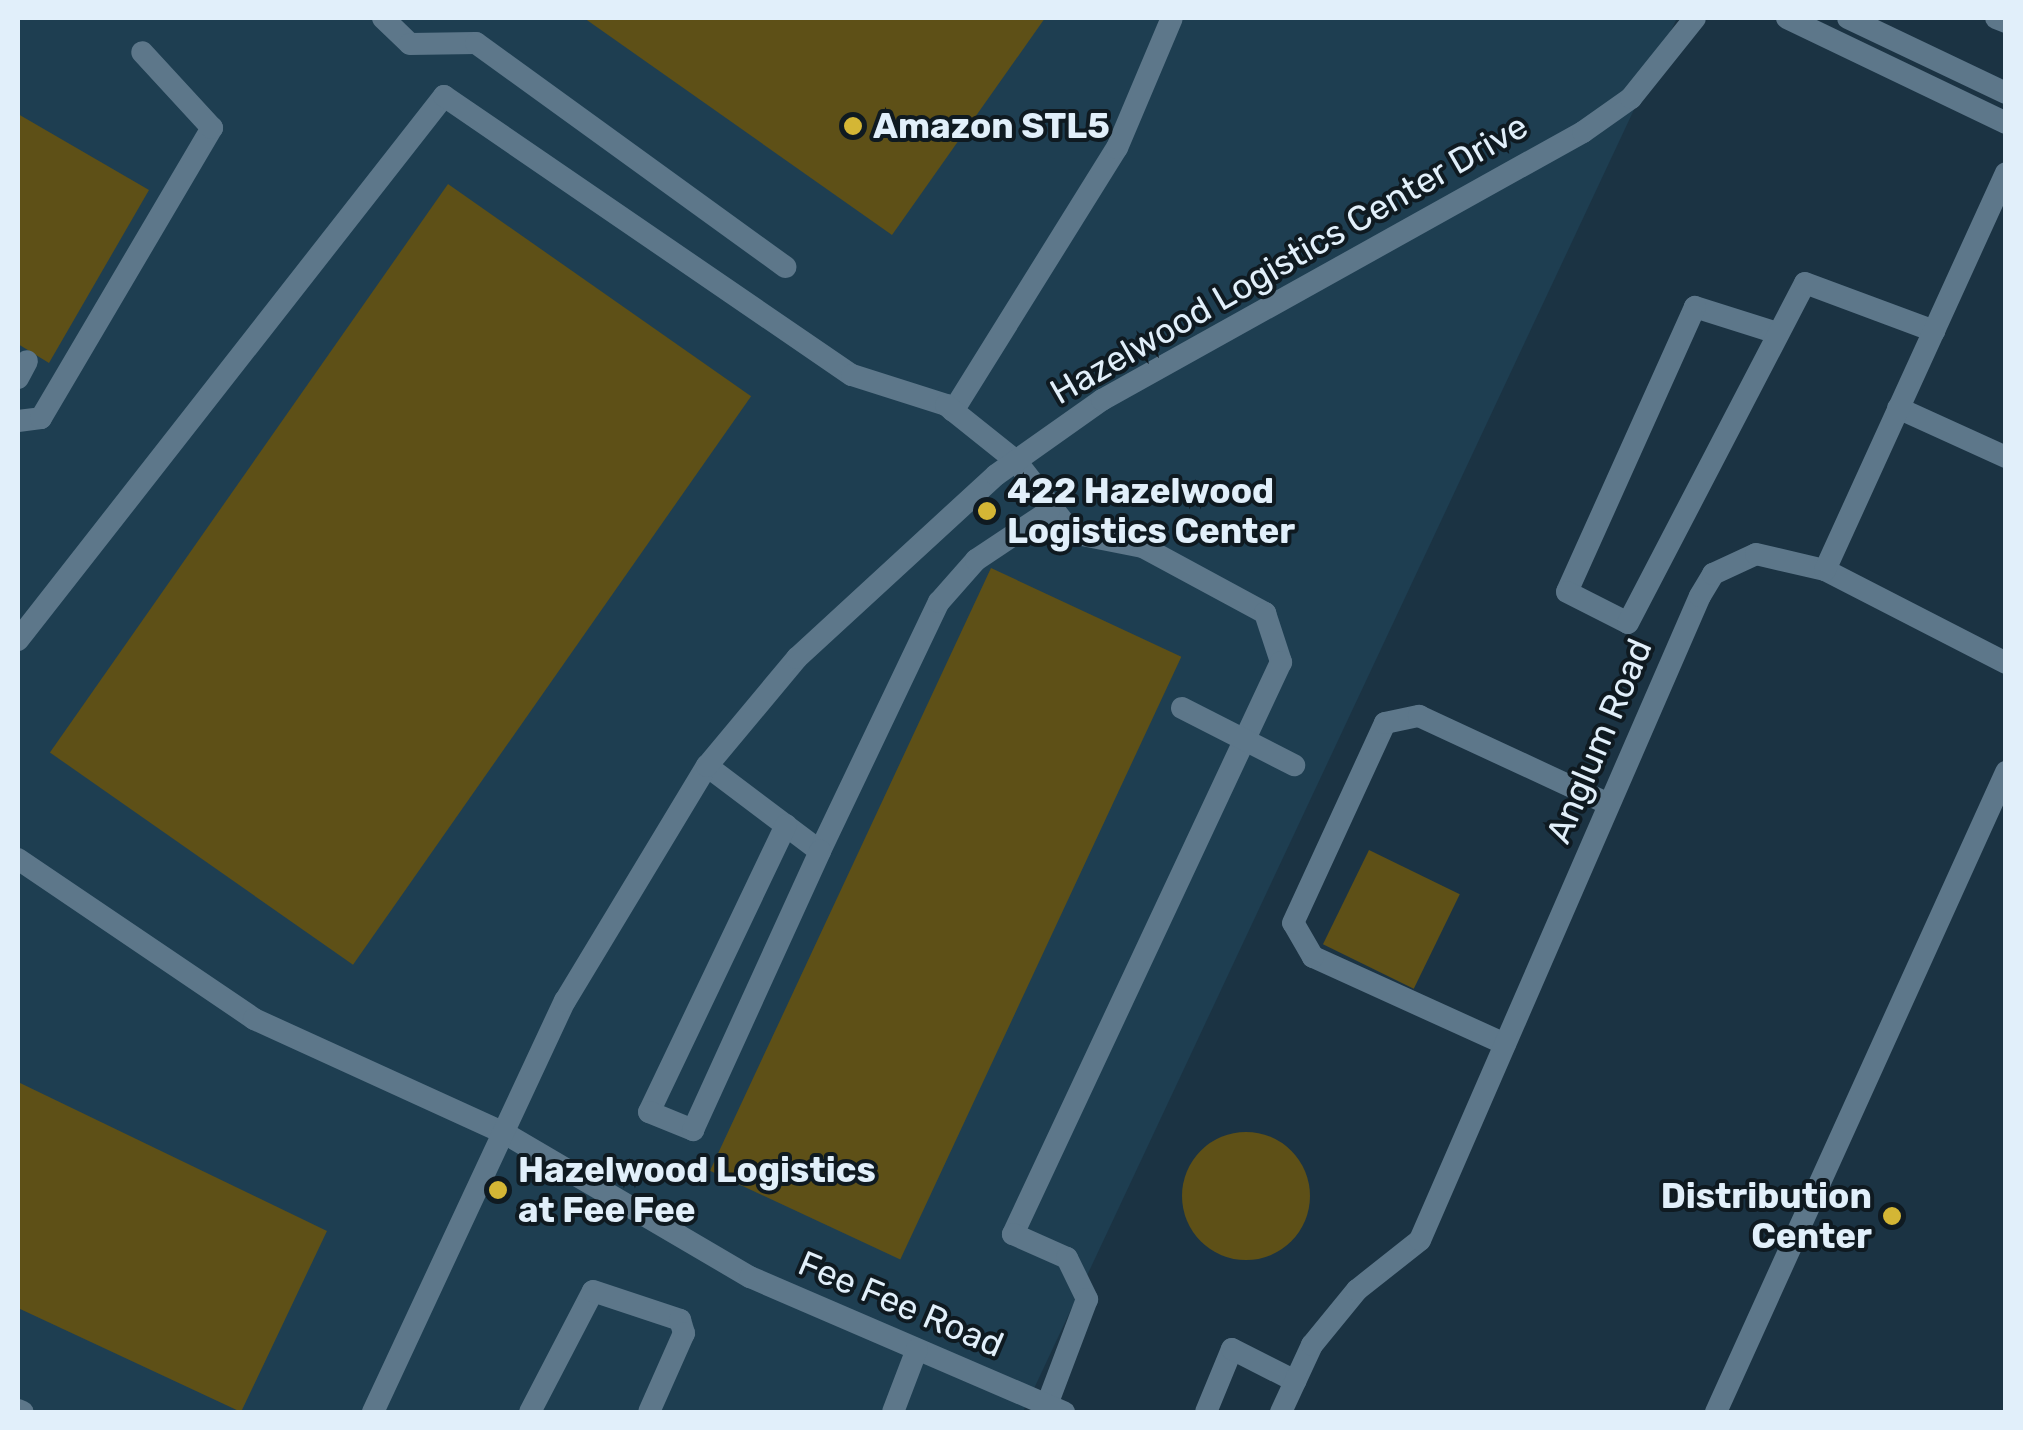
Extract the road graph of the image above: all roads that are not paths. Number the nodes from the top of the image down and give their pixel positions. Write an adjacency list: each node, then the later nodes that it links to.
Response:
1 (383, 18): 12 (street)
2 (1172, 18): 16 (street)
3 (1696, 18): 19 (street, Hazelwood Logistics Center Drive)
4 (1787, 18): 10 (street)
5 (1848, 18): 9 (street)
6 (1996, 18): 7 (street)
7 (2006, 22)
8 (142, 52): 17 (street)
9 (2006, 93)
10 (2006, 123)
11 (2006, 173): 13 (street)
12 (786, 267)
13 (1934, 331): 14 (street); 15 (street)
14 (1774, 332): 14 (street)
15 (1898, 408): 18 (street); 21 (street)
16 (953, 411): 19 (street); 22 (street)
17 (18, 421)
18 (2006, 457)
19 (1016, 461): 20 (street); 27 (street, Hazelwood Logistics Center Drive)
20 (1048, 512): 25 (street); 31 (street)
21 (1826, 570): 23 (street, Anglum Road); 29 (street, Anglum Road)
22 (18, 640)
23 (2006, 663)
24 (1182, 708): 25 (street)
25 (1244, 740): 26 (street); 37 (street)
26 (1294, 765)
27 (707, 766): 30 (street); 34 (street, Hazelwood Logistics Center Drive)
28 (2006, 772): 44 (street)
29 (1610, 804): 33 (street, Anglum Road); 33 (street)
30 (786, 825): 31 (street); 31 (street)
31 (820, 851)
32 (18, 859): 34 (street, Fee Fee Road)
33 (1505, 1044): 36 (street, Anglum Road)
34 (506, 1134): 35 (street, Fee Fee Road); 38 (street, Hazelwood Logistics Center Drive)
35 (917, 1349): 37 (street, Fee Fee Road); 41 (street)
36 (1296, 1381): 42 (street); 43 (street, Anglum Road)
37 (1044, 1407)
38 (373, 1412)
39 (530, 1412): 40 (street)
40 (649, 1412)
41 (893, 1412)
42 (1206, 1412)
43 (1281, 1412)
44 (1716, 1412)

